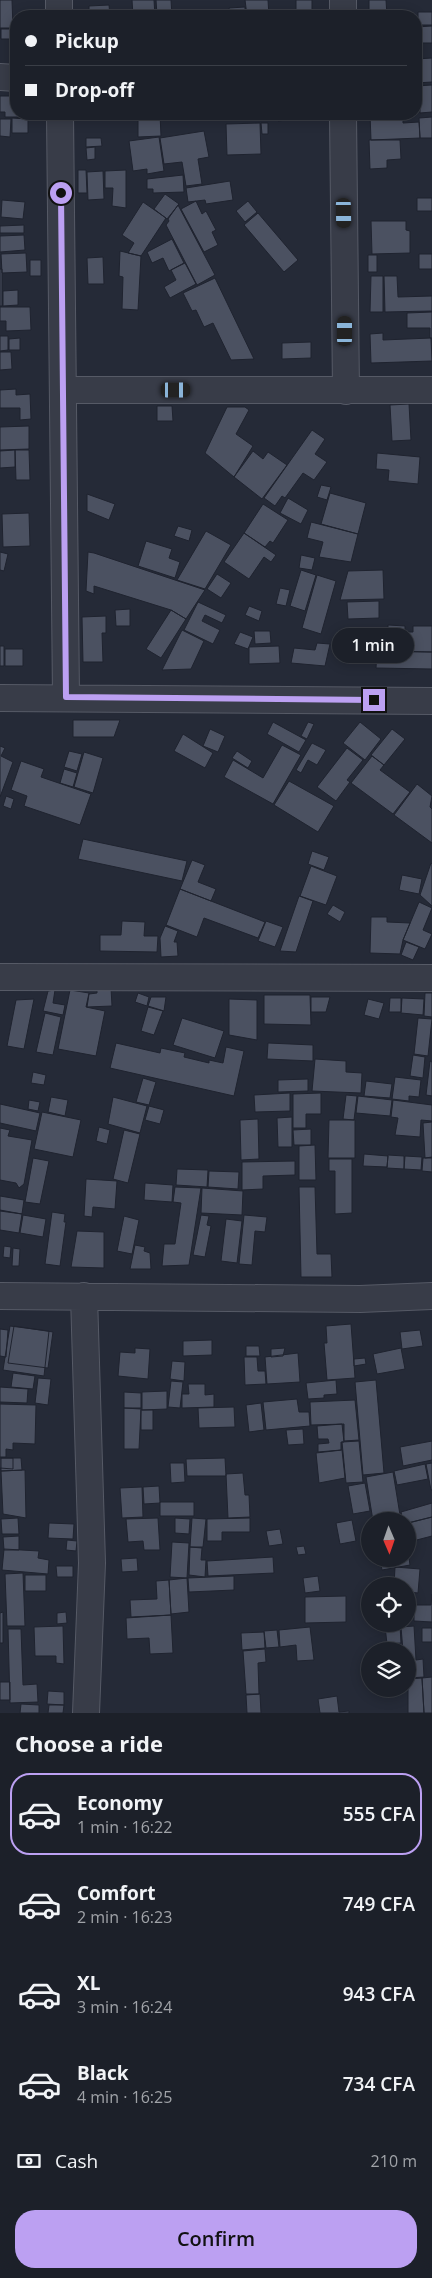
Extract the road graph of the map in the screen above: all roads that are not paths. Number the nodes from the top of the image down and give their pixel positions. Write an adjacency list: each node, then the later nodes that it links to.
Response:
1 (60, 120): 3 (street)
2 (343, 120): 5 (street)
3 (63, 390): 5 (street); 6 (street)
4 (432, 390): 5 (street)
5 (346, 391)
6 (66, 697): 7 (street); 8 (street)
7 (0, 698)
8 (432, 700)
9 (0, 977): 10 (street)
10 (432, 978)
11 (0, 1296): 12 (street)
12 (84, 1296): 13 (street); 14 (street)
13 (432, 1296)
14 (86, 1713)

